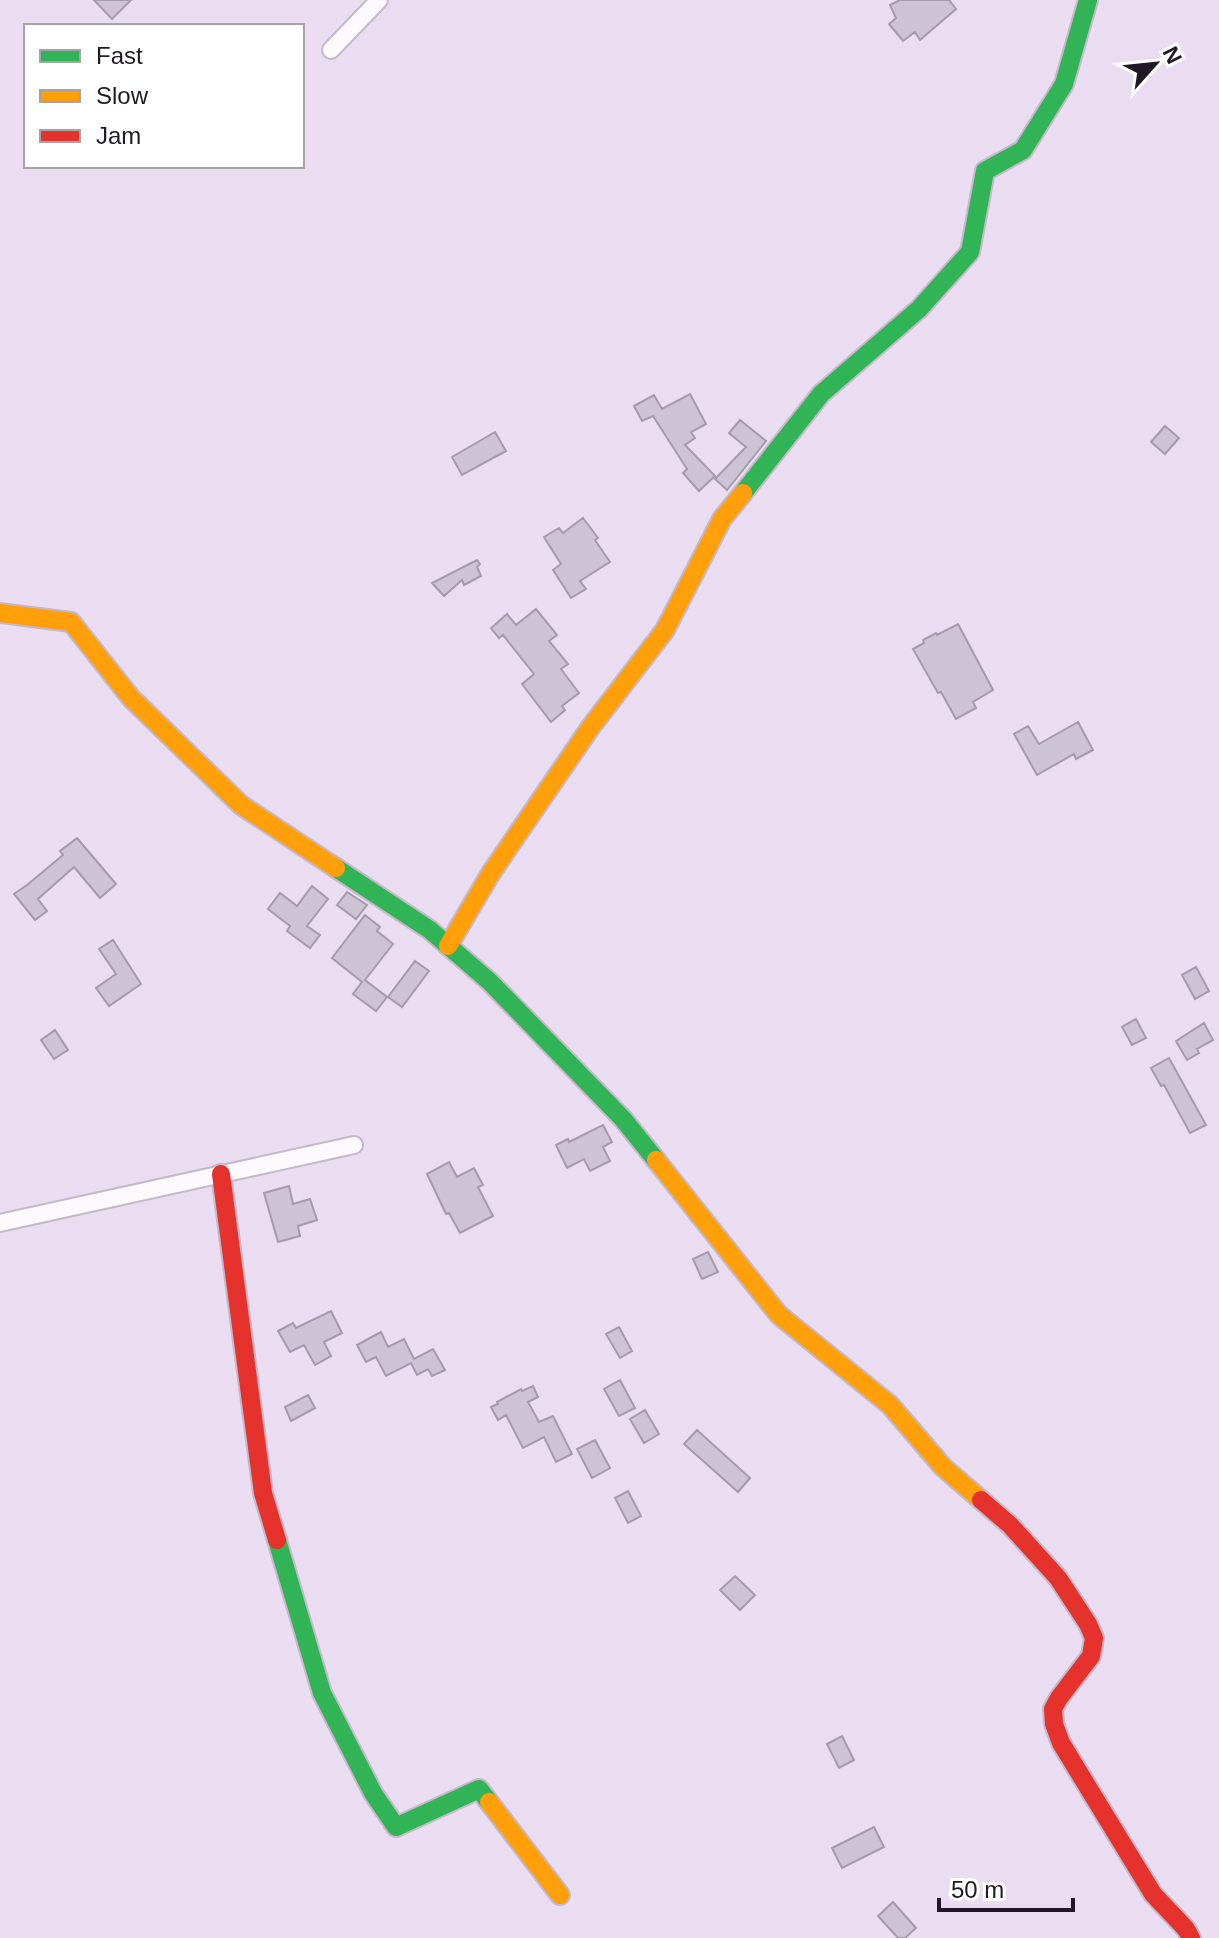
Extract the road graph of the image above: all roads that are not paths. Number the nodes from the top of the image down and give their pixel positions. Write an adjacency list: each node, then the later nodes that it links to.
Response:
1 (379, 0): 3 (street)
2 (1088, 0): 5 (street)
3 (331, 50)
4 (0, 613): 5 (street)
5 (448, 946): 10 (street)
6 (354, 1145): 7 (street)
7 (221, 1174): 8 (street); 9 (street)
8 (0, 1223)
9 (560, 1895)
10 (1191, 1938)

